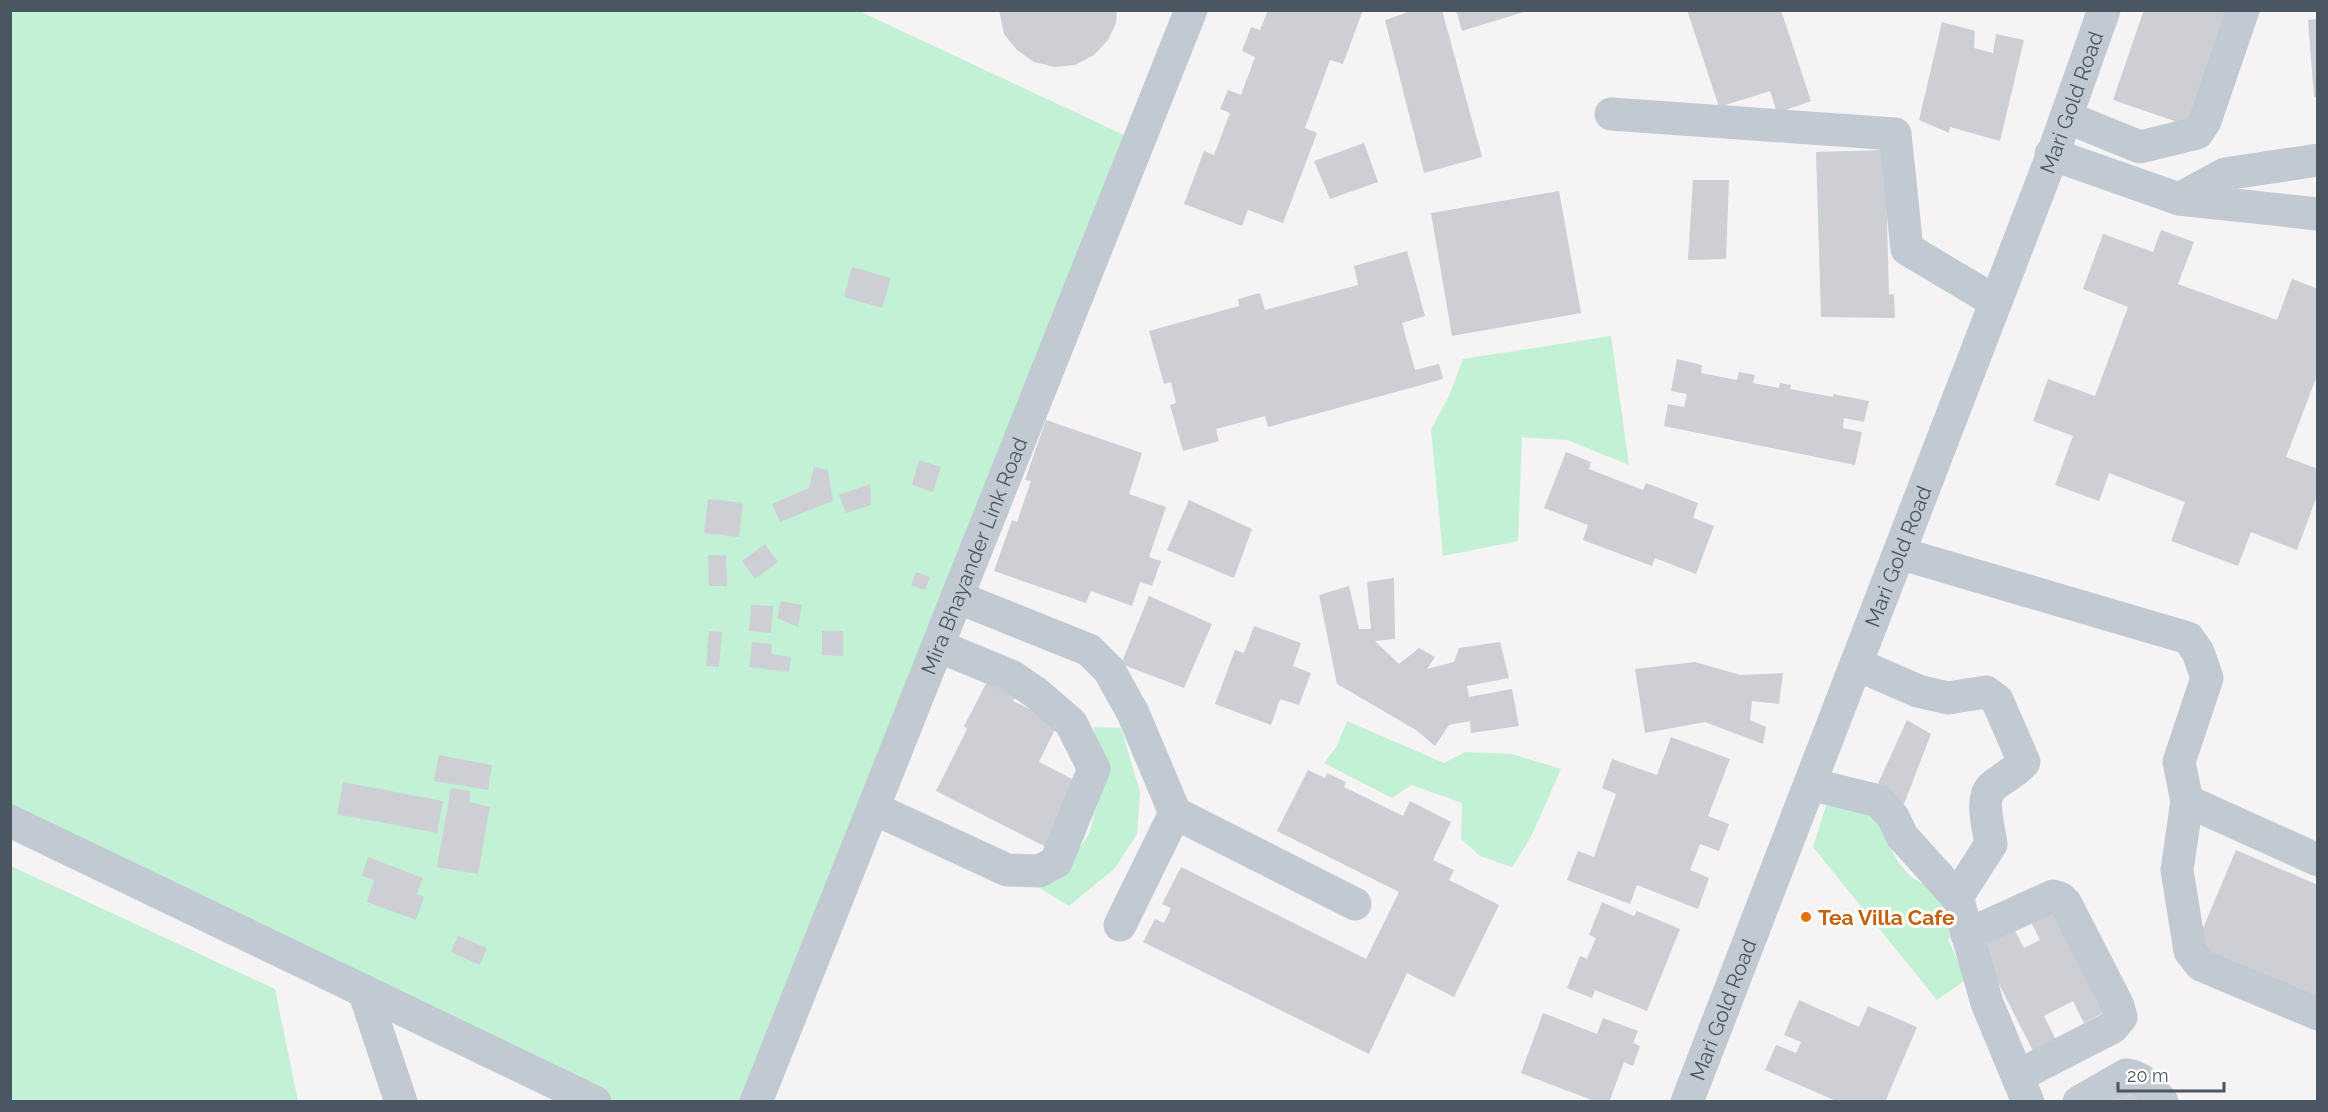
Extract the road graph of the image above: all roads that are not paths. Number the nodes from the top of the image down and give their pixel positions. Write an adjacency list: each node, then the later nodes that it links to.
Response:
1 (1191, 10): 12 (street, Mira Bhayander Link Road)
2 (2104, 10): 5 (street, Mari Gold Road)
3 (2243, 10): 5 (street)
4 (1611, 114): 10 (street)
5 (2066, 117): 6 (street, Mari Gold Road)
6 (2051, 154): 8 (street); 10 (street, Mari Gold Road)
7 (2318, 160): 8 (street)
8 (2179, 199): 9 (street)
9 (2318, 214)
10 (1996, 302): 11 (street, Mari Gold Road)
11 (1899, 553): 14 (street, Mari Gold Road); 16 (street)
12 (957, 597): 13 (street, Mira Bhayander Link Road); 18 (street)
13 (938, 646): 17 (street, Mira Bhayander Link Road); 17 (street)
14 (1856, 664): 15 (street, Mari Gold Road); 21 (street)
15 (1810, 784): 21 (street); 31 (street, Mari Gold Road)
16 (2187, 801): 20 (street); 26 (street)
17 (873, 808): 30 (street, Mira Bhayander Link Road)
18 (1175, 813): 22 (street); 23 (street)
19 (10, 821): 25 (street)
20 (2318, 860)
21 (1957, 897): 24 (street)
22 (1354, 904)
23 (1120, 925)
24 (1967, 935): 27 (street); 27 (street)
25 (364, 991): 28 (street); 29 (street)
26 (2318, 1014)
27 (2023, 1089)
28 (401, 1101)
29 (596, 1101)
30 (756, 1101)
31 (1687, 1101)
32 (2079, 1101): 33 (street)
33 (2162, 1101)

